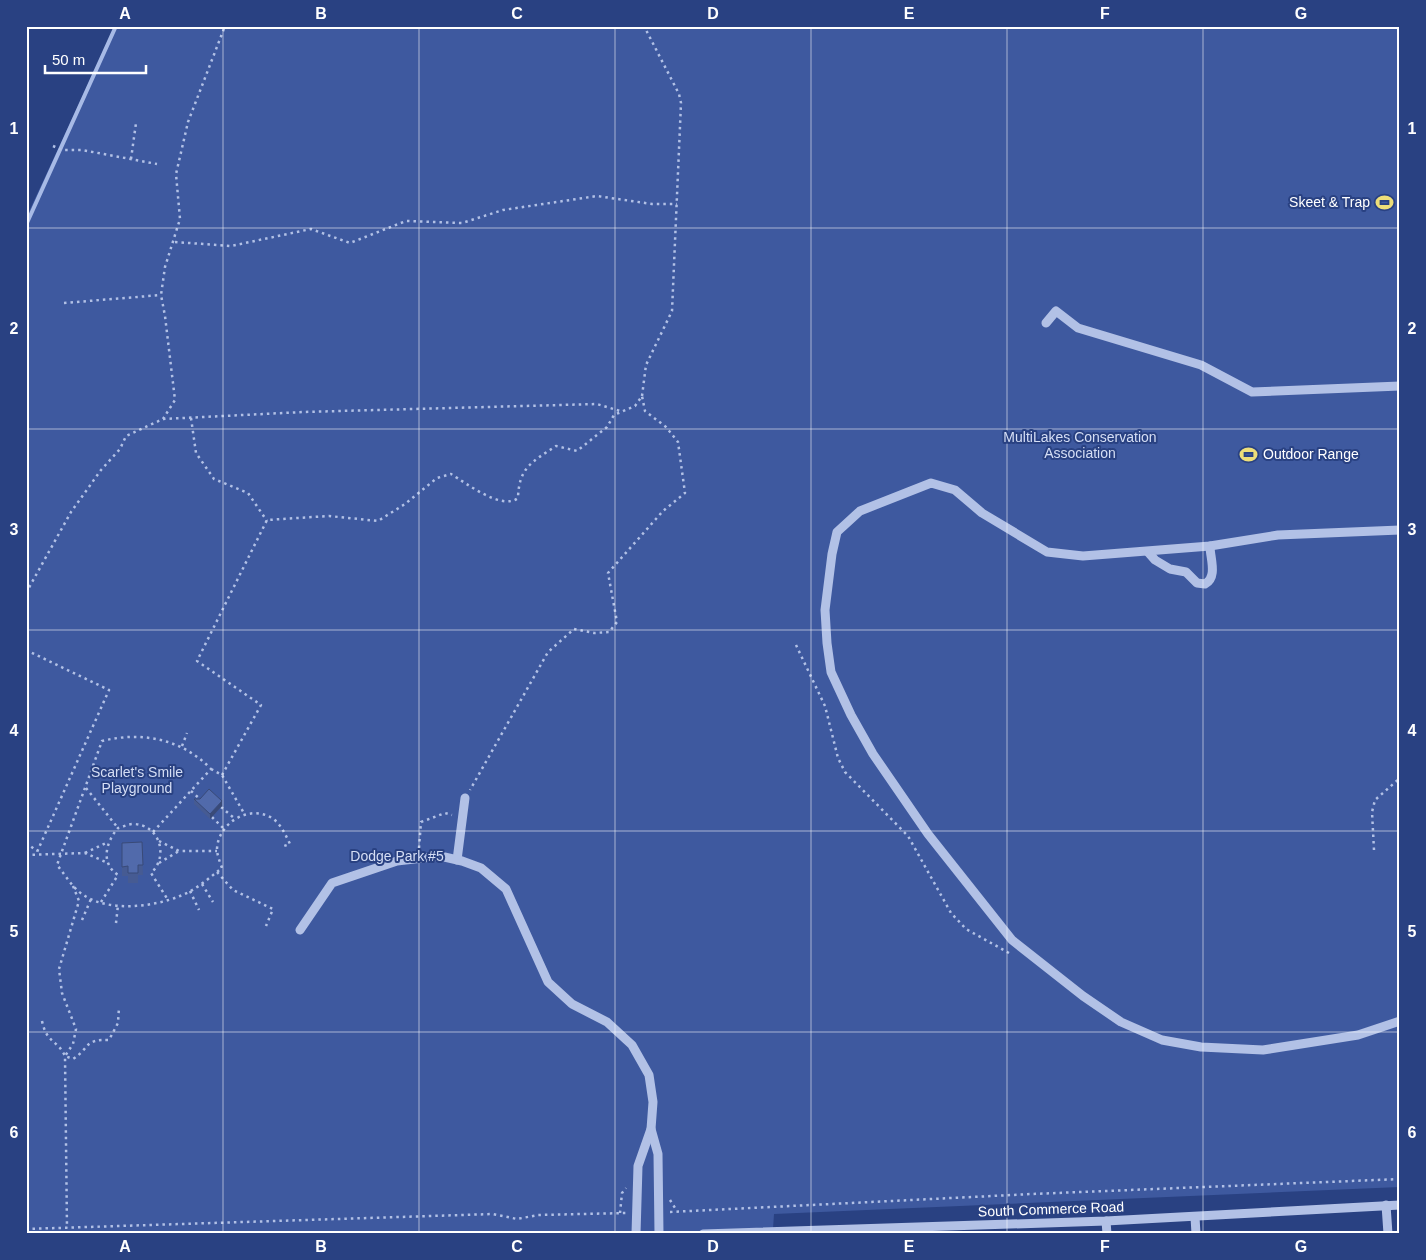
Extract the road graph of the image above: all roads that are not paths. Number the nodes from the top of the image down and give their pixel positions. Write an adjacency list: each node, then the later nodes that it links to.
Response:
1 (1046, 323): 2 (street)
2 (1400, 386)
3 (1400, 530): 4 (street)
4 (1210, 546): 5 (street); 5 (street)
5 (1148, 552): 9 (street)
6 (466, 798): 7 (street)
7 (457, 860): 8 (street); 10 (street)
8 (300, 930)
9 (1400, 1021)
10 (651, 1129): 17 (street); 18 (street)
11 (1400, 1205): 12 (street, South Commerce Road)
12 (1386, 1206): 13 (street, South Commerce Road); 22 (street)
13 (1195, 1217): 14 (street, South Commerce Road); 21 (street)
14 (1106, 1222): 15 (street, South Commerce Road); 20 (street)
15 (1013, 1229): 16 (street, South Commerce Road)
16 (833, 1232): 19 (street, South Commerce Road)
17 (636, 1234)
18 (659, 1234)
19 (703, 1234)
20 (1107, 1234)
21 (1196, 1234)
22 (1388, 1234)

